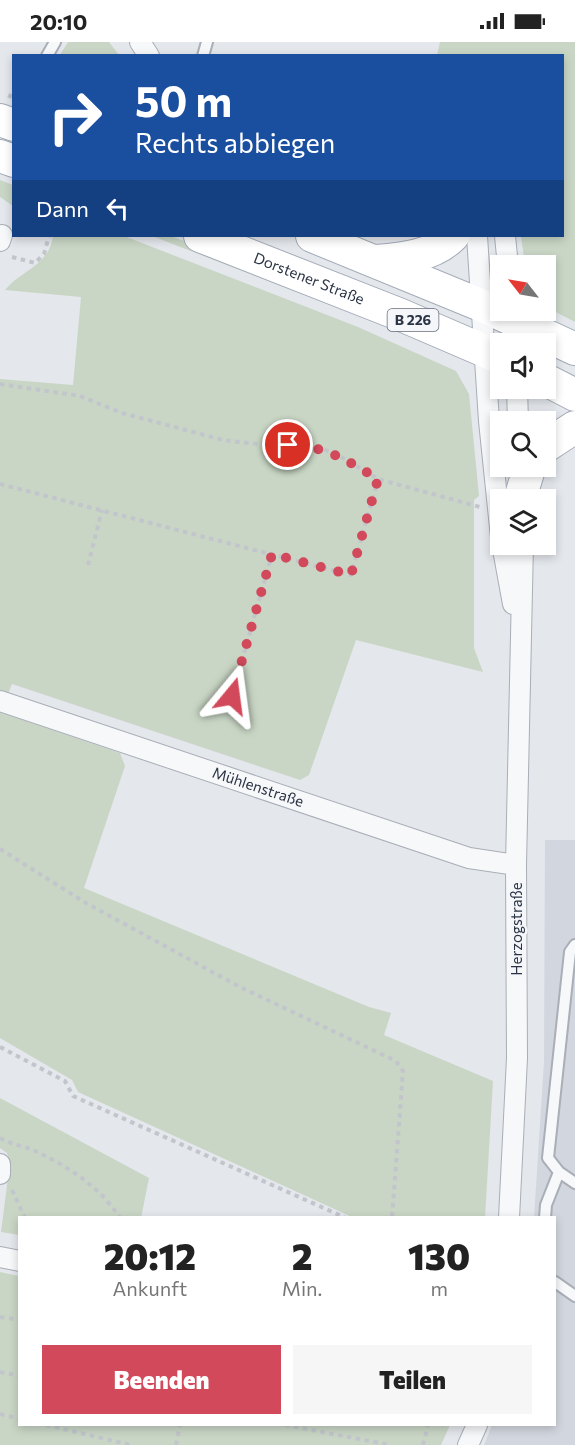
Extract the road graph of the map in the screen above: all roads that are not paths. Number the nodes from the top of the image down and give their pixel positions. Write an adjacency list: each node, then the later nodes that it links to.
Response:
1 (203, 237): 8 (main road, Dorstener Straße / B 226)
2 (315, 237): 7 (main road, Dorstener Straße / B 226)
3 (451, 237): 7 (main road)
4 (477, 237): 8 (street)
5 (505, 237): 6 (street)
6 (507, 255)
7 (375, 261): 8 (main road, Dorstener Straße / B 226)
8 (501, 331): 9 (main road, Dorstener Straße / B 226); 14 (street)
9 (575, 349)
10 (556, 385): 11 (main road)
11 (575, 395)
12 (575, 427): 13 (main road)
13 (556, 439)
14 (497, 489)
15 (504, 555): 17 (street, Herzogstraße)
16 (523, 555): 17 (street, Herzogstraße)
17 (520, 640): 19 (street, Herzogstraße)
18 (0, 700): 19 (street, Mühlenstraße)
19 (516, 865): 25 (street, Herzogstraße)
20 (575, 945): 22 (lane)
21 (0, 1164): 23 (street)
22 (559, 1173): 24 (lane); 26 (lane)
23 (0, 1174)
24 (575, 1183)
25 (509, 1216)
26 (545, 1216)
27 (0, 1257): 28 (street)
28 (18, 1261)
29 (556, 1283): 30 (lane)
30 (575, 1296)
31 (477, 1426): 32 (street)
32 (468, 1445)

